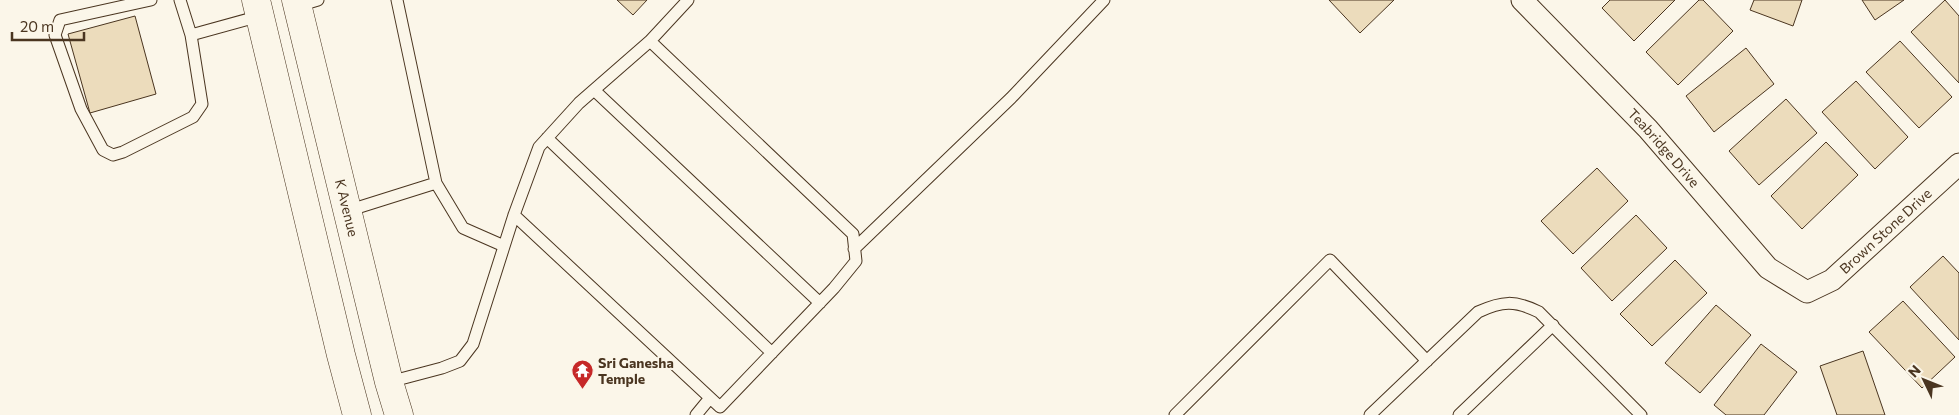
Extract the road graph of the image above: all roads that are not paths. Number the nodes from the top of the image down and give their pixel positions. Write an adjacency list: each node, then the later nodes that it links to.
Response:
1 (151, 0): 9 (lane)
2 (180, 0): 9 (lane)
3 (397, 0): 14 (lane)
4 (688, 0): 10 (lane)
5 (1104, 0): 18 (lane)
6 (1522, 0): 19 (street, Teabridge Drive)
7 (304, 2): 8 (main road); 15 (main road, K Avenue)
8 (258, 8): 9 (lane); 26 (main road)
9 (191, 35)
10 (650, 41): 11 (lane); 18 (lane)
11 (594, 90): 12 (lane); 20 (lane)
12 (547, 138): 16 (lane); 22 (lane)
13 (1959, 164): 19 (street, Brown Stone Drive)
14 (436, 183): 15 (lane); 17 (lane)
15 (348, 211): 24 (main road, K Avenue)
16 (514, 214): 17 (lane); 25 (lane)
17 (504, 246): 24 (lane)
18 (854, 248): 20 (lane)
19 (1807, 292)
20 (820, 304): 22 (lane)
21 (1553, 325): 23 (lane); 31 (lane); 32 (lane)
22 (772, 353): 25 (lane)
23 (1426, 361): 29 (lane); 30 (lane)
24 (389, 382): 27 (main road, K Avenue)
25 (710, 398): 28 (lane)
26 (357, 415)
27 (399, 415)
28 (696, 415)
29 (1174, 415)
30 (1370, 415)
31 (1460, 415)
32 (1641, 415)

